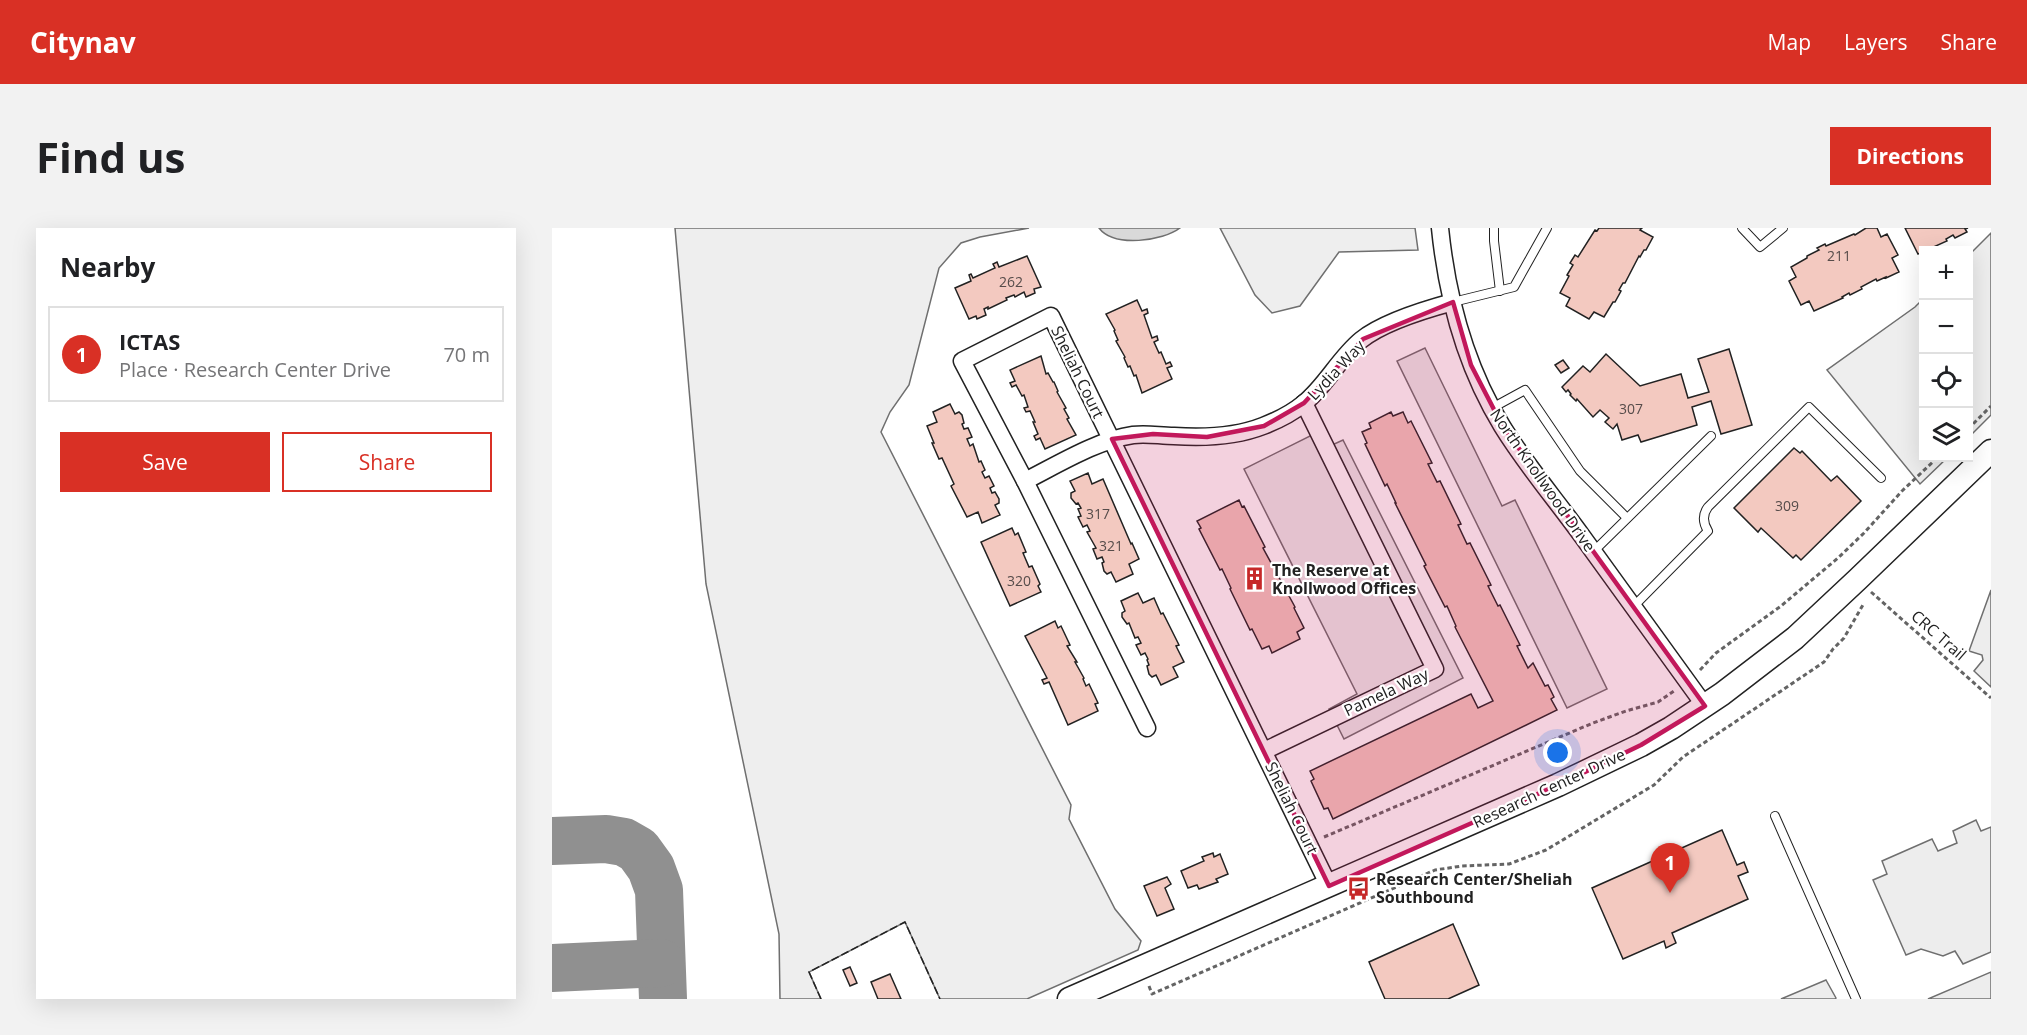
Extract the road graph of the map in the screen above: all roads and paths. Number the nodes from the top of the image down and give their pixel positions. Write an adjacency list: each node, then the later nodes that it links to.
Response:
1 (1440, 228): 7 (street, North Knollwood Drive)
2 (1494, 228): 6 (lane)
3 (1547, 228): 6 (lane)
4 (1742, 228): 5 (lane)
5 (1783, 228)
6 (1500, 291): 7 (lane)
7 (1453, 302): 8 (street, Lydia Way); 10 (street, North Knollwood Drive)
8 (1304, 403): 13 (street, Lydia Way); 28 (street, Pamela Way)
9 (1991, 406): 11 (path)
10 (1492, 408): 18 (lane); 19 (street, North Knollwood Drive)
11 (1973, 424)
12 (1712, 436): 18 (lane)
13 (1112, 439): 17 (street, Lydia Way); 17 (street, Sheliah Court); 28 (street, Sheliah Court)
14 (1991, 451): 26 (main road, Research Center Drive)
15 (1933, 462): 23 (path)
16 (1881, 478): 22 (lane)
17 (1025, 481): 27 (street, Sheliah Court)
18 (1628, 519): 19 (lane)
19 (1593, 552): 22 (street, North Knollwood Drive)
20 (1877, 586): 21 (path)
21 (1870, 592): 25 (path, CRC Trail); 32 (path)
22 (1633, 607): 26 (street, North Knollwood Drive)
23 (1700, 670)
24 (1671, 694): 30 (path)
25 (1991, 698)
26 (1705, 706): 31 (main road, Research Center Drive)
27 (1147, 728)
28 (1264, 751): 31 (street, Sheliah Court)
29 (1775, 816): 34 (lane)
30 (1319, 840)
31 (1329, 886): 33 (main road, Research Center Drive)
32 (1152, 994)
33 (1069, 999)
34 (1856, 999)

